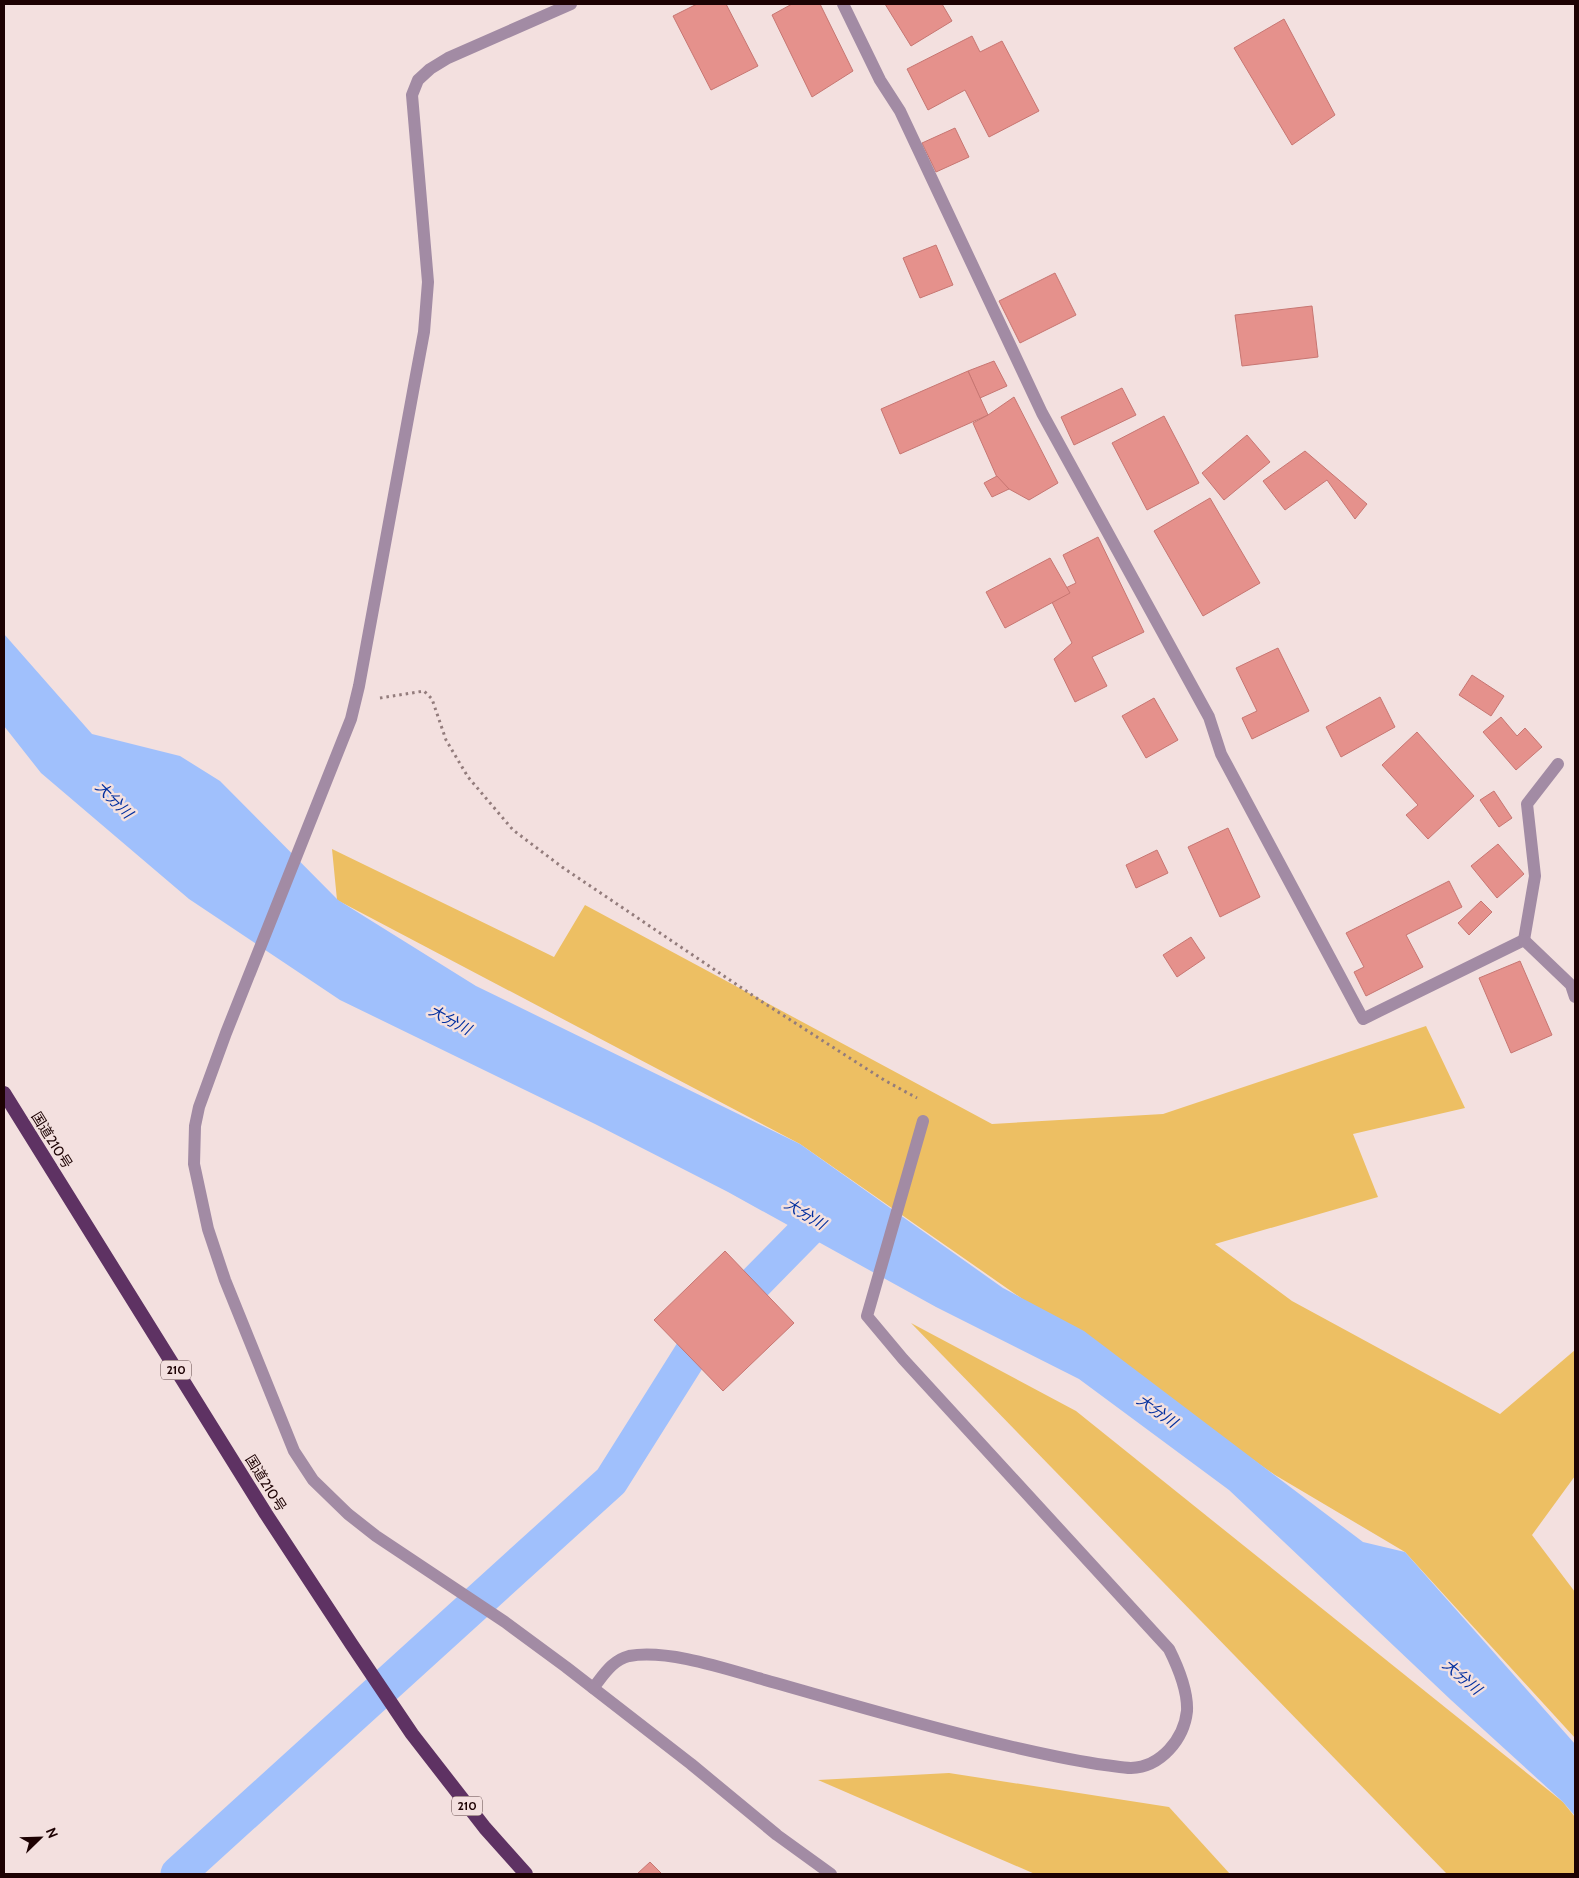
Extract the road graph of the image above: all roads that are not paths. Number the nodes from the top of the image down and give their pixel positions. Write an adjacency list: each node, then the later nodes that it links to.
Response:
1 (571, 4): 8 (street)
2 (843, 4): 4 (street)
3 (1558, 764): 4 (street)
4 (1524, 940): 5 (street)
5 (1575, 997)
6 (4, 1093): 9 (highway, 国道210号 / 210)
7 (923, 1121): 8 (street)
8 (593, 1688): 10 (street)
9 (526, 1874)
10 (831, 1874)

